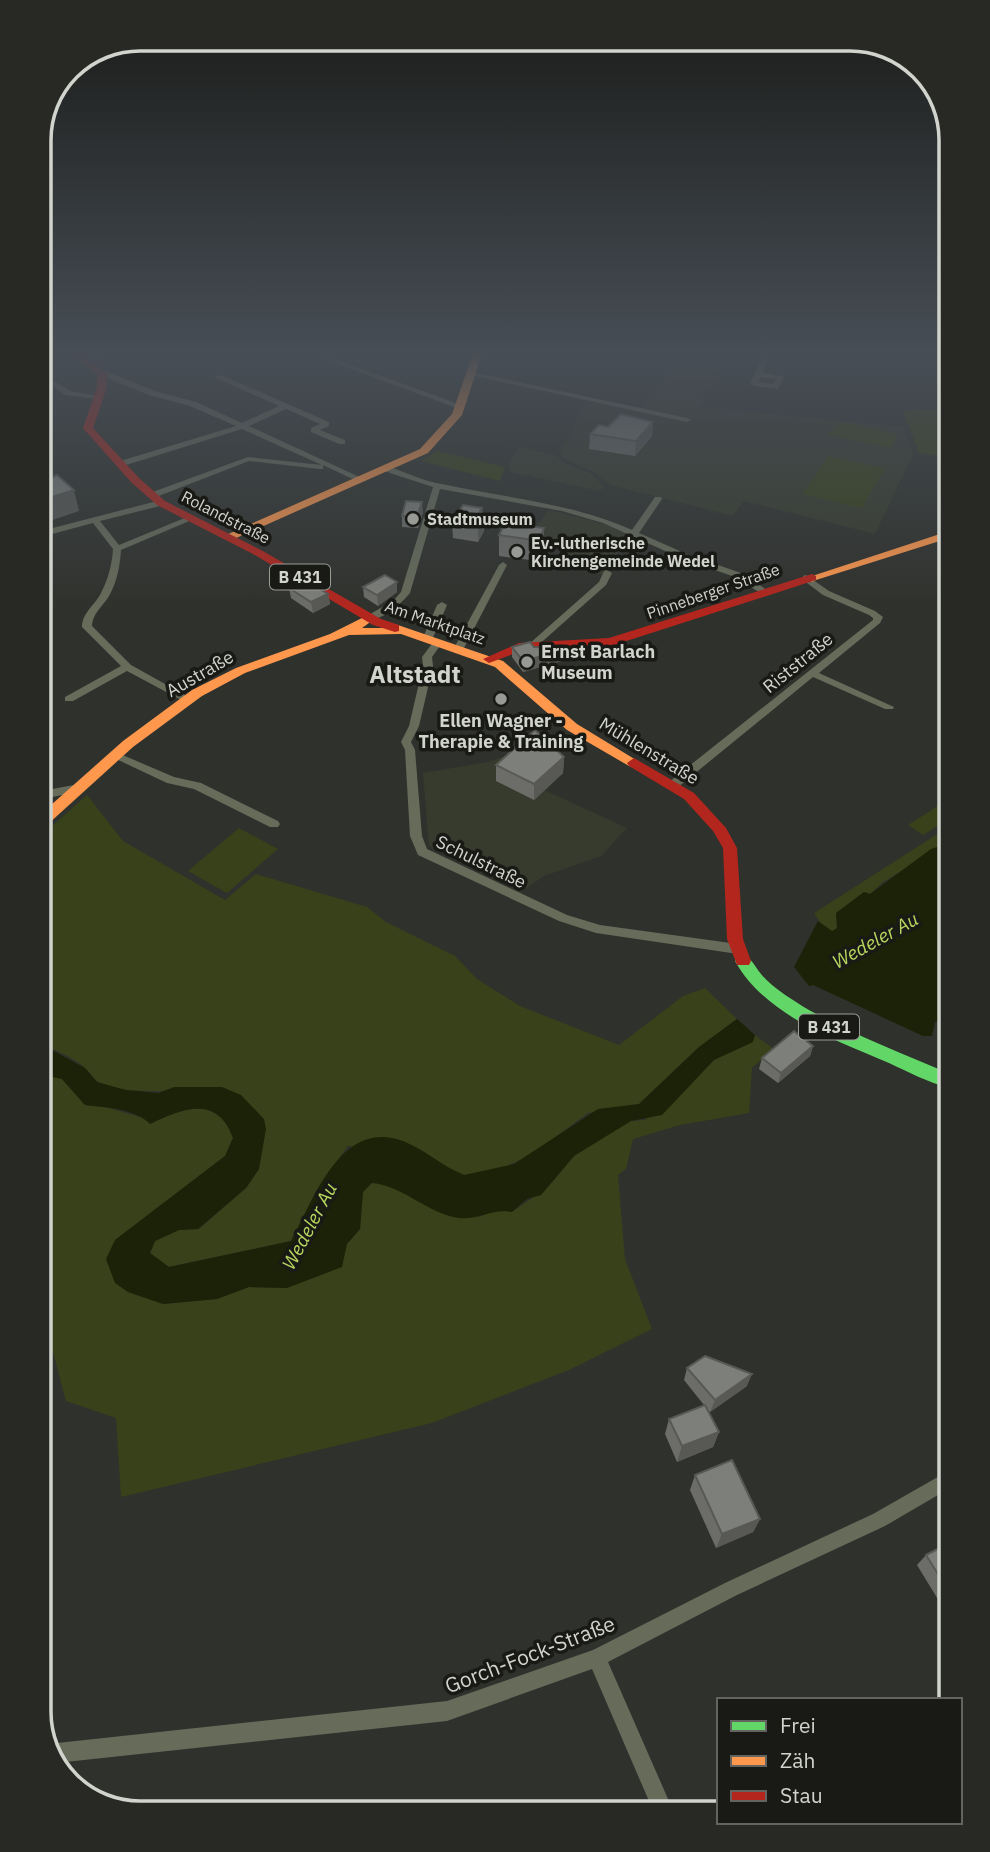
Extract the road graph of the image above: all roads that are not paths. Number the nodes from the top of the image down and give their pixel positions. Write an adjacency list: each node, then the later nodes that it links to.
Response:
1 (98, 438): 7 (main road, Rolandstraße / B 431)
2 (204, 438): 7 (street)
3 (267, 438): 8 (street)
4 (334, 438): 6 (street)
5 (438, 438): 9 (main road)
6 (342, 442)
7 (120, 464): 12 (main road, Rolandstraße / B 431)
8 (330, 466): 10 (street); 12 (street)
9 (389, 470): 10 (main road); 11 (street)
10 (362, 480): 18 (main road)
11 (439, 487): 17 (street); 26 (street)
12 (157, 499): 14 (main road, Rolandstraße / B 431); 15 (street)
13 (658, 499): 17 (street)
14 (190, 519): 18 (main road, Rolandstraße / B 431); 20 (street)
15 (95, 520): 16 (street); 20 (street)
16 (51, 531)
17 (635, 532): 24 (street)
18 (230, 537): 26 (main road, Rolandstraße / B 431)
19 (939, 537): 23 (main road, Pinneberger Straße)
20 (117, 549): 33 (street)
21 (503, 565): 31 (street)
22 (607, 573): 30 (street)
23 (806, 578): 24 (main road, Pinneberger Straße); 34 (street, Riststraße)
24 (765, 592): 30 (main road, Pinneberger Straße)
25 (443, 605): 29 (street, Schulstraße)
26 (370, 618): 27 (main road, Am Marktplatz / B 431); 28 (main road, Austraße)
27 (399, 631): 28 (main road, Austraße); 29 (main road, Am Marktplatz / B 431)
28 (352, 632): 36 (main road, Austraße)
29 (432, 641): 31 (main road, Am Marktplatz / B 431); 44 (street, Schulstraße)
30 (532, 646): 32 (main road, Pinneberger Straße)
31 (459, 648): 32 (main road, Am Marktplatz / B 431)
32 (489, 659): 39 (main road, Mühlenstraße / B 431)
33 (127, 667): 35 (street); 36 (street)
34 (814, 674): 37 (street); 39 (street, Riststraße)
35 (69, 699)
36 (187, 699): 38 (main road, Austraße)
37 (889, 707)
38 (118, 756): 40 (main road, Austraße); 43 (street)
39 (673, 785): 44 (main road, Mühlenstraße / B 431)
40 (79, 788): 41 (street); 42 (main road, Austraße)
41 (51, 793)
42 (51, 813)
43 (274, 824)
44 (738, 949): 45 (main road, Mühlenstraße / B 431)
45 (939, 1077)
46 (939, 1485): 47 (street, Gorch-Fock-Straße)
47 (597, 1658): 48 (street, Gorch-Fock-Straße); 49 (street)
48 (61, 1753)
49 (659, 1801)

